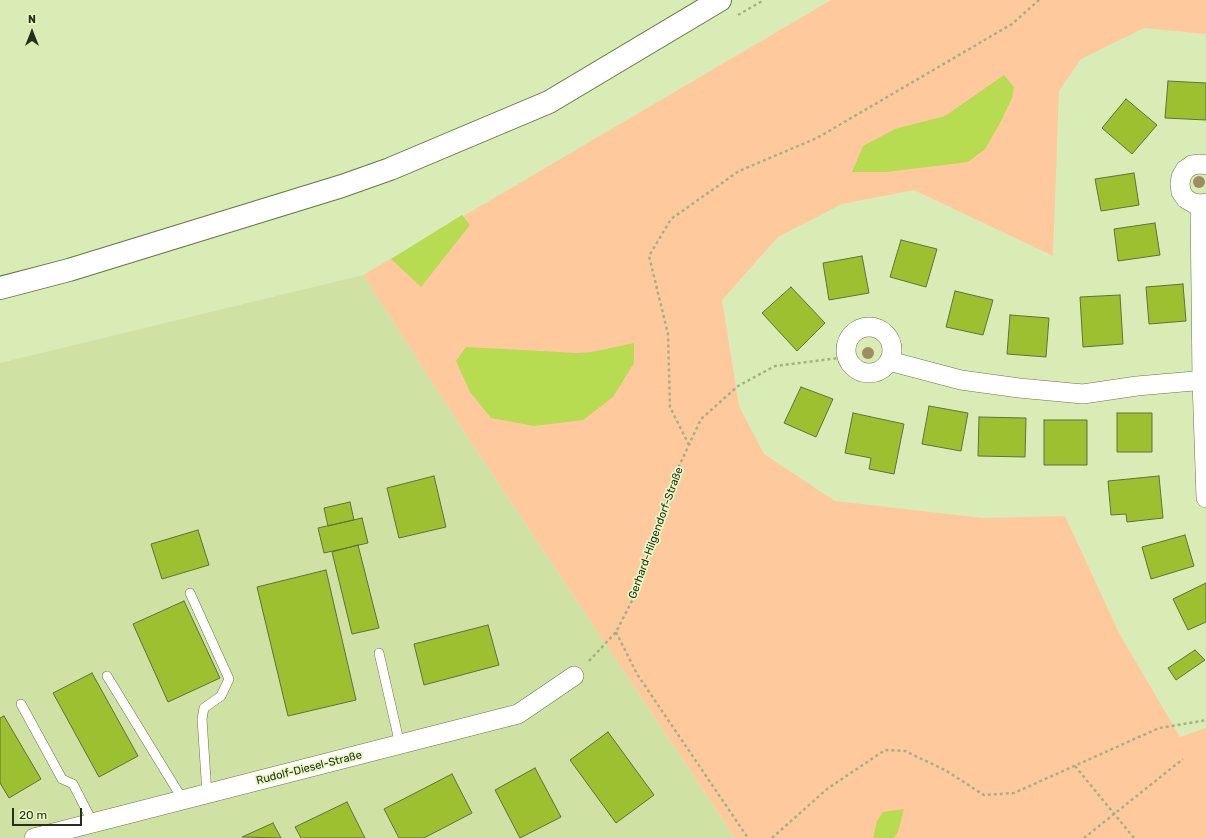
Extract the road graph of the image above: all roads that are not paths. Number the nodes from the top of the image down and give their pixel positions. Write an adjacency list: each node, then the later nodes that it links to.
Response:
1 (720, 0): 4 (main road)
2 (1206, 165): 3 (street)
3 (1203, 204): 6 (street)
4 (0, 288)
5 (889, 361): 5 (street); 6 (street)
6 (1204, 381): 7 (street)
7 (1206, 498)
8 (190, 593): 14 (lane)
9 (379, 653): 13 (lane)
10 (107, 676): 15 (lane)
11 (574, 676): 13 (street, Rudolf-Diesel-Straße)
12 (21, 704): 16 (lane)
13 (400, 744): 14 (street, Rudolf-Diesel-Straße)
14 (207, 794): 15 (street, Rudolf-Diesel-Straße)
15 (183, 800): 16 (street, Rudolf-Diesel-Straße)
16 (93, 823): 17 (street, Rudolf-Diesel-Straße)
17 (34, 838)

